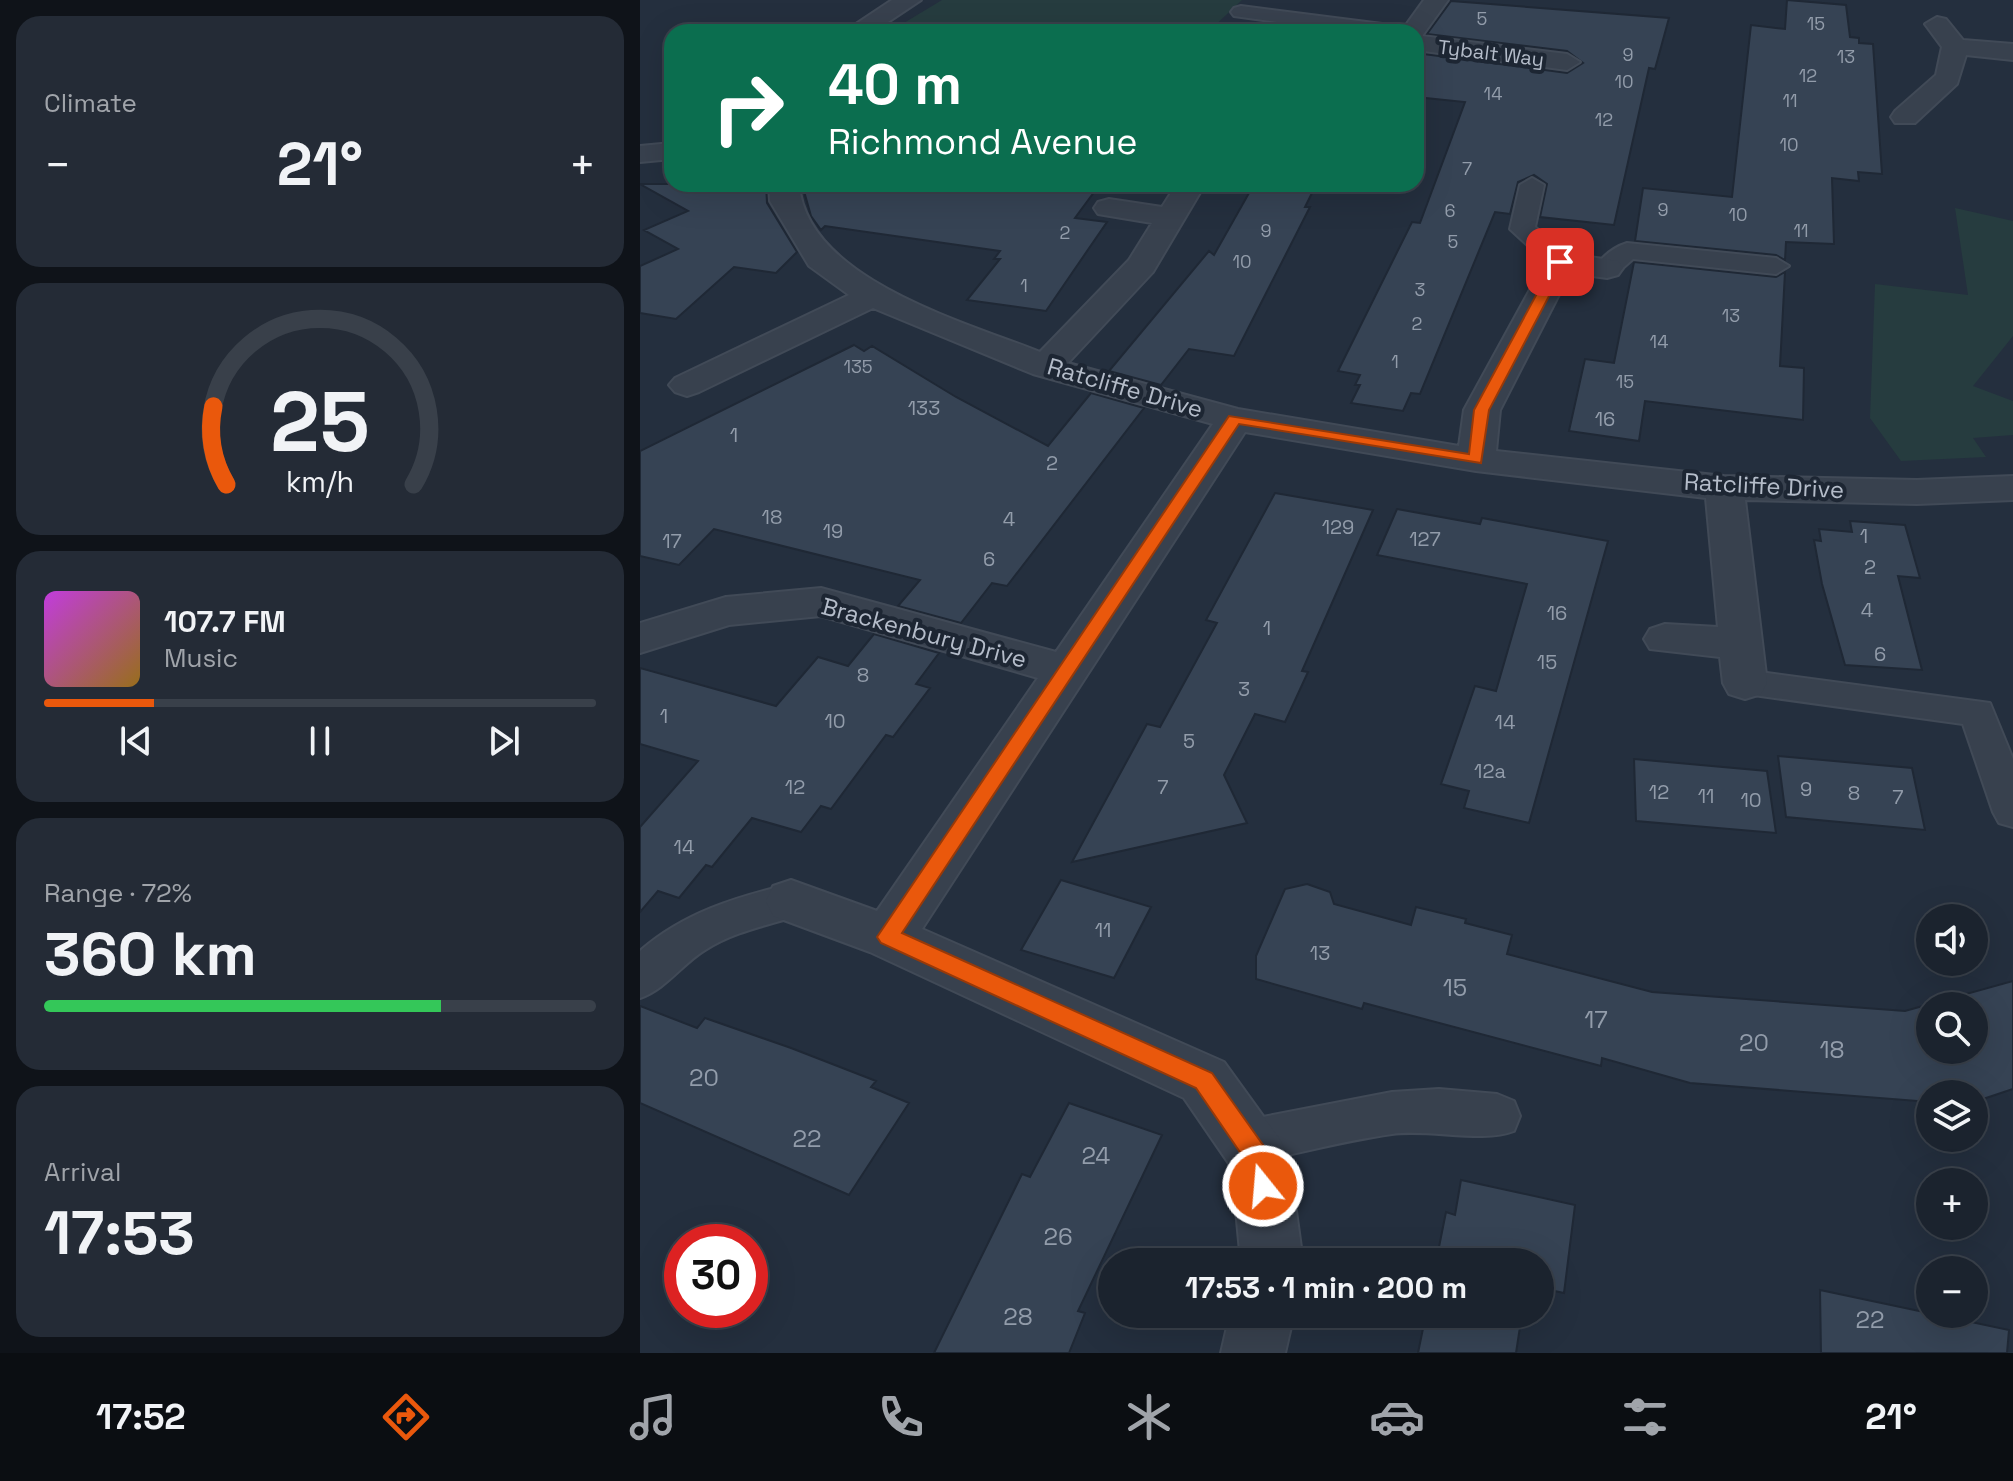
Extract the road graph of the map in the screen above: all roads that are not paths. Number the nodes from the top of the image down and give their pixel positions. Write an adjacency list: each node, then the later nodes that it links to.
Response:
1 (909, 0): 4 (street)
2 (1436, 0): 6 (street, Tybalt Way)
3 (1241, 12): 5 (lane)
4 (869, 24)
5 (1335, 24)
6 (1419, 24)
7 (1937, 24): 9 (street)
8 (1424, 44): 11 (street, Tybalt Way)
9 (1955, 47): 10 (street); 12 (street)
10 (2013, 52)
11 (1567, 61)
12 (1905, 117)
13 (664, 152): 14 (street)
14 (640, 154)
15 (1532, 185): 18 (lane)
16 (784, 192): 21 (street, Ratcliffe Drive)
17 (1109, 208): 24 (street)
18 (1560, 262): 20 (street); 27 (street)
19 (1776, 266): 20 (lane)
20 (1607, 268)
21 (872, 296): 23 (street); 24 (street, Ratcliffe Drive)
22 (709, 333): 23 (street)
23 (736, 361): 25 (street)
24 (1045, 367): 26 (street, Ratcliffe Drive)
25 (687, 385)
26 (1235, 419): 27 (street, Ratcliffe Drive); 33 (street)
27 (1476, 460): 28 (street, Ratcliffe Drive)
28 (1724, 488): 29 (street, Ratcliffe Drive); 32 (street)
29 (2013, 488)
30 (640, 638): 33 (street, Brackenbury Drive)
31 (1665, 639): 32 (street)
32 (1743, 663): 34 (lane)
33 (1068, 671): 36 (street)
34 (2013, 812)
35 (791, 901): 36 (street); 37 (lane)
36 (888, 937): 39 (street)
37 (640, 979)
38 (1497, 1116): 39 (lane)
39 (1247, 1142): 40 (street)
40 (1270, 1248)
41 (1259, 1328): 42 (street)
42 (1253, 1353)

